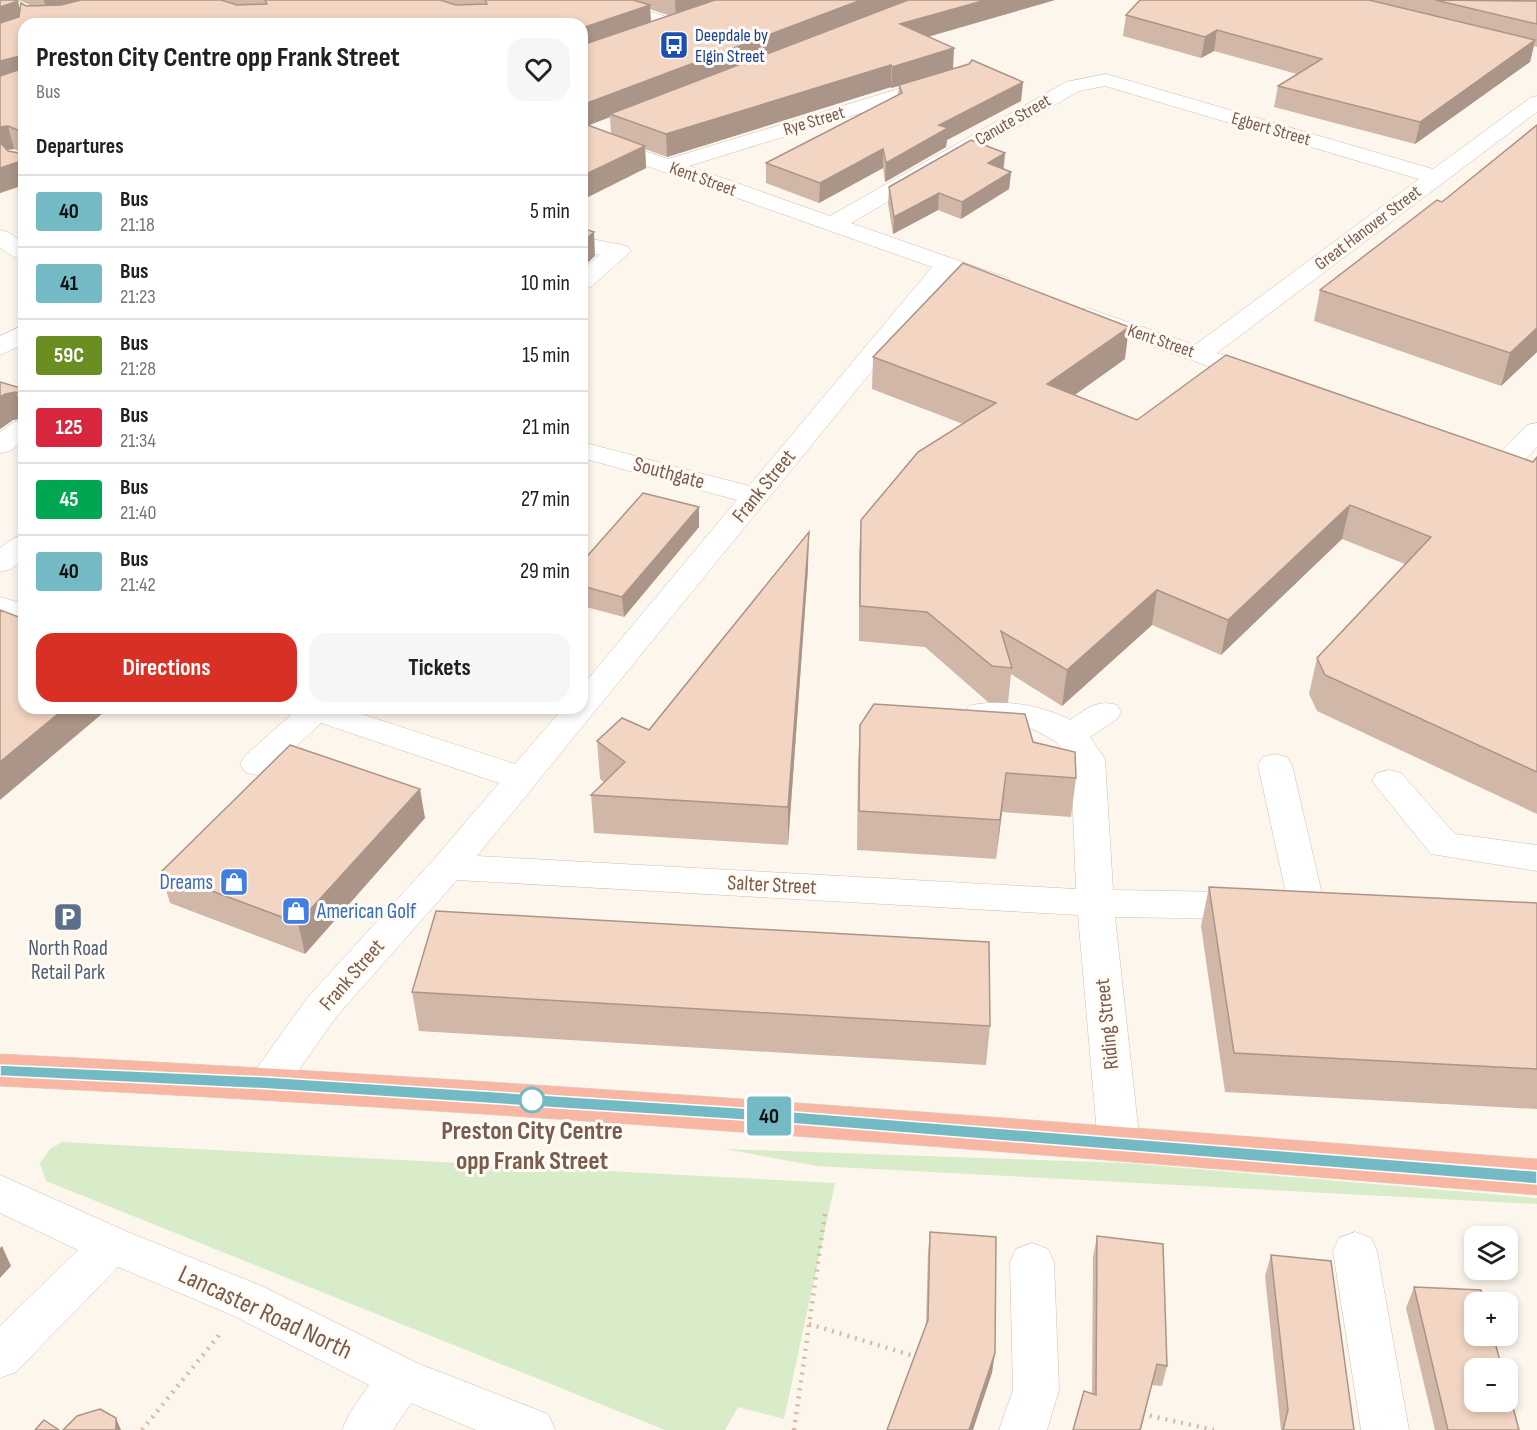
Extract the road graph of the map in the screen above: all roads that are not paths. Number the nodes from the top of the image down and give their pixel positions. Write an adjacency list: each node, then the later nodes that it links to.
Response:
1 (594, 0): 3 (street)
2 (698, 18): 3 (street)
3 (676, 26): 4 (street)
4 (645, 36)
5 (960, 76): 11 (street, Rye Street)
6 (1106, 80): 12 (street, Egbert Street); 13 (street, Canute Street)
7 (1537, 102): 12 (street, Great Hanover Street)
8 (608, 129): 9 (street)
9 (588, 135)
10 (588, 137): 11 (street, Kent Street)
11 (667, 166): 13 (street, Kent Street)
12 (1436, 177): 26 (street, Great Hanover Street)
13 (831, 225): 19 (street, Kent Street)
14 (0, 237): 16 (street)
15 (588, 245): 20 (street)
16 (18, 249)
17 (18, 254): 18 (street)
18 (0, 260)
19 (946, 265): 21 (street, Kent Street); 33 (street, Frank Street)
20 (588, 277)
21 (1023, 292)
22 (1067, 308): 26 (street, Kent Street)
23 (18, 336): 24 (street)
24 (0, 347): 25 (street)
25 (18, 354)
26 (1199, 354): 27 (street, Kent Street)
27 (1276, 382)
28 (1537, 431): 32 (street)
29 (18, 432): 30 (street)
30 (0, 445)
31 (588, 452): 33 (street, Southgate)
32 (1506, 463)
33 (756, 496): 38 (street, Frank Street)
34 (18, 549): 35 (street)
35 (0, 563)
36 (0, 606): 37 (street)
37 (18, 612)
38 (588, 701)
39 (947, 710): 44 (street)
40 (1105, 712): 44 (street)
41 (308, 714): 45 (street)
42 (328, 714): 47 (street)
43 (577, 714): 47 (street, Frank Street)
44 (1070, 735): 51 (street, Riding Street)
45 (257, 764)
46 (1275, 765): 51 (street, Salter Street)
47 (523, 778): 50 (street, Frank Street)
48 (1389, 781): 49 (street)
49 (1537, 858)
50 (448, 867): 51 (street, Salter Street); 53 (street, Frank Street)
51 (1095, 903): 54 (street, Riding Street)
52 (0, 1070): 53 (highway)
53 (268, 1083): 54 (highway)
54 (1119, 1145): 55 (highway)
55 (1537, 1177)
56 (0, 1194): 57 (street, Lancaster Road North)
57 (112, 1245): 60 (street); 61 (street, Lancaster Road North)
58 (1354, 1251): 65 (street)
59 (1032, 1262): 64 (street)
60 (0, 1357)
61 (401, 1378): 62 (street); 63 (street, Lancaster Road North)
62 (366, 1430)
63 (531, 1430)
64 (1023, 1430)
65 (1385, 1430)

